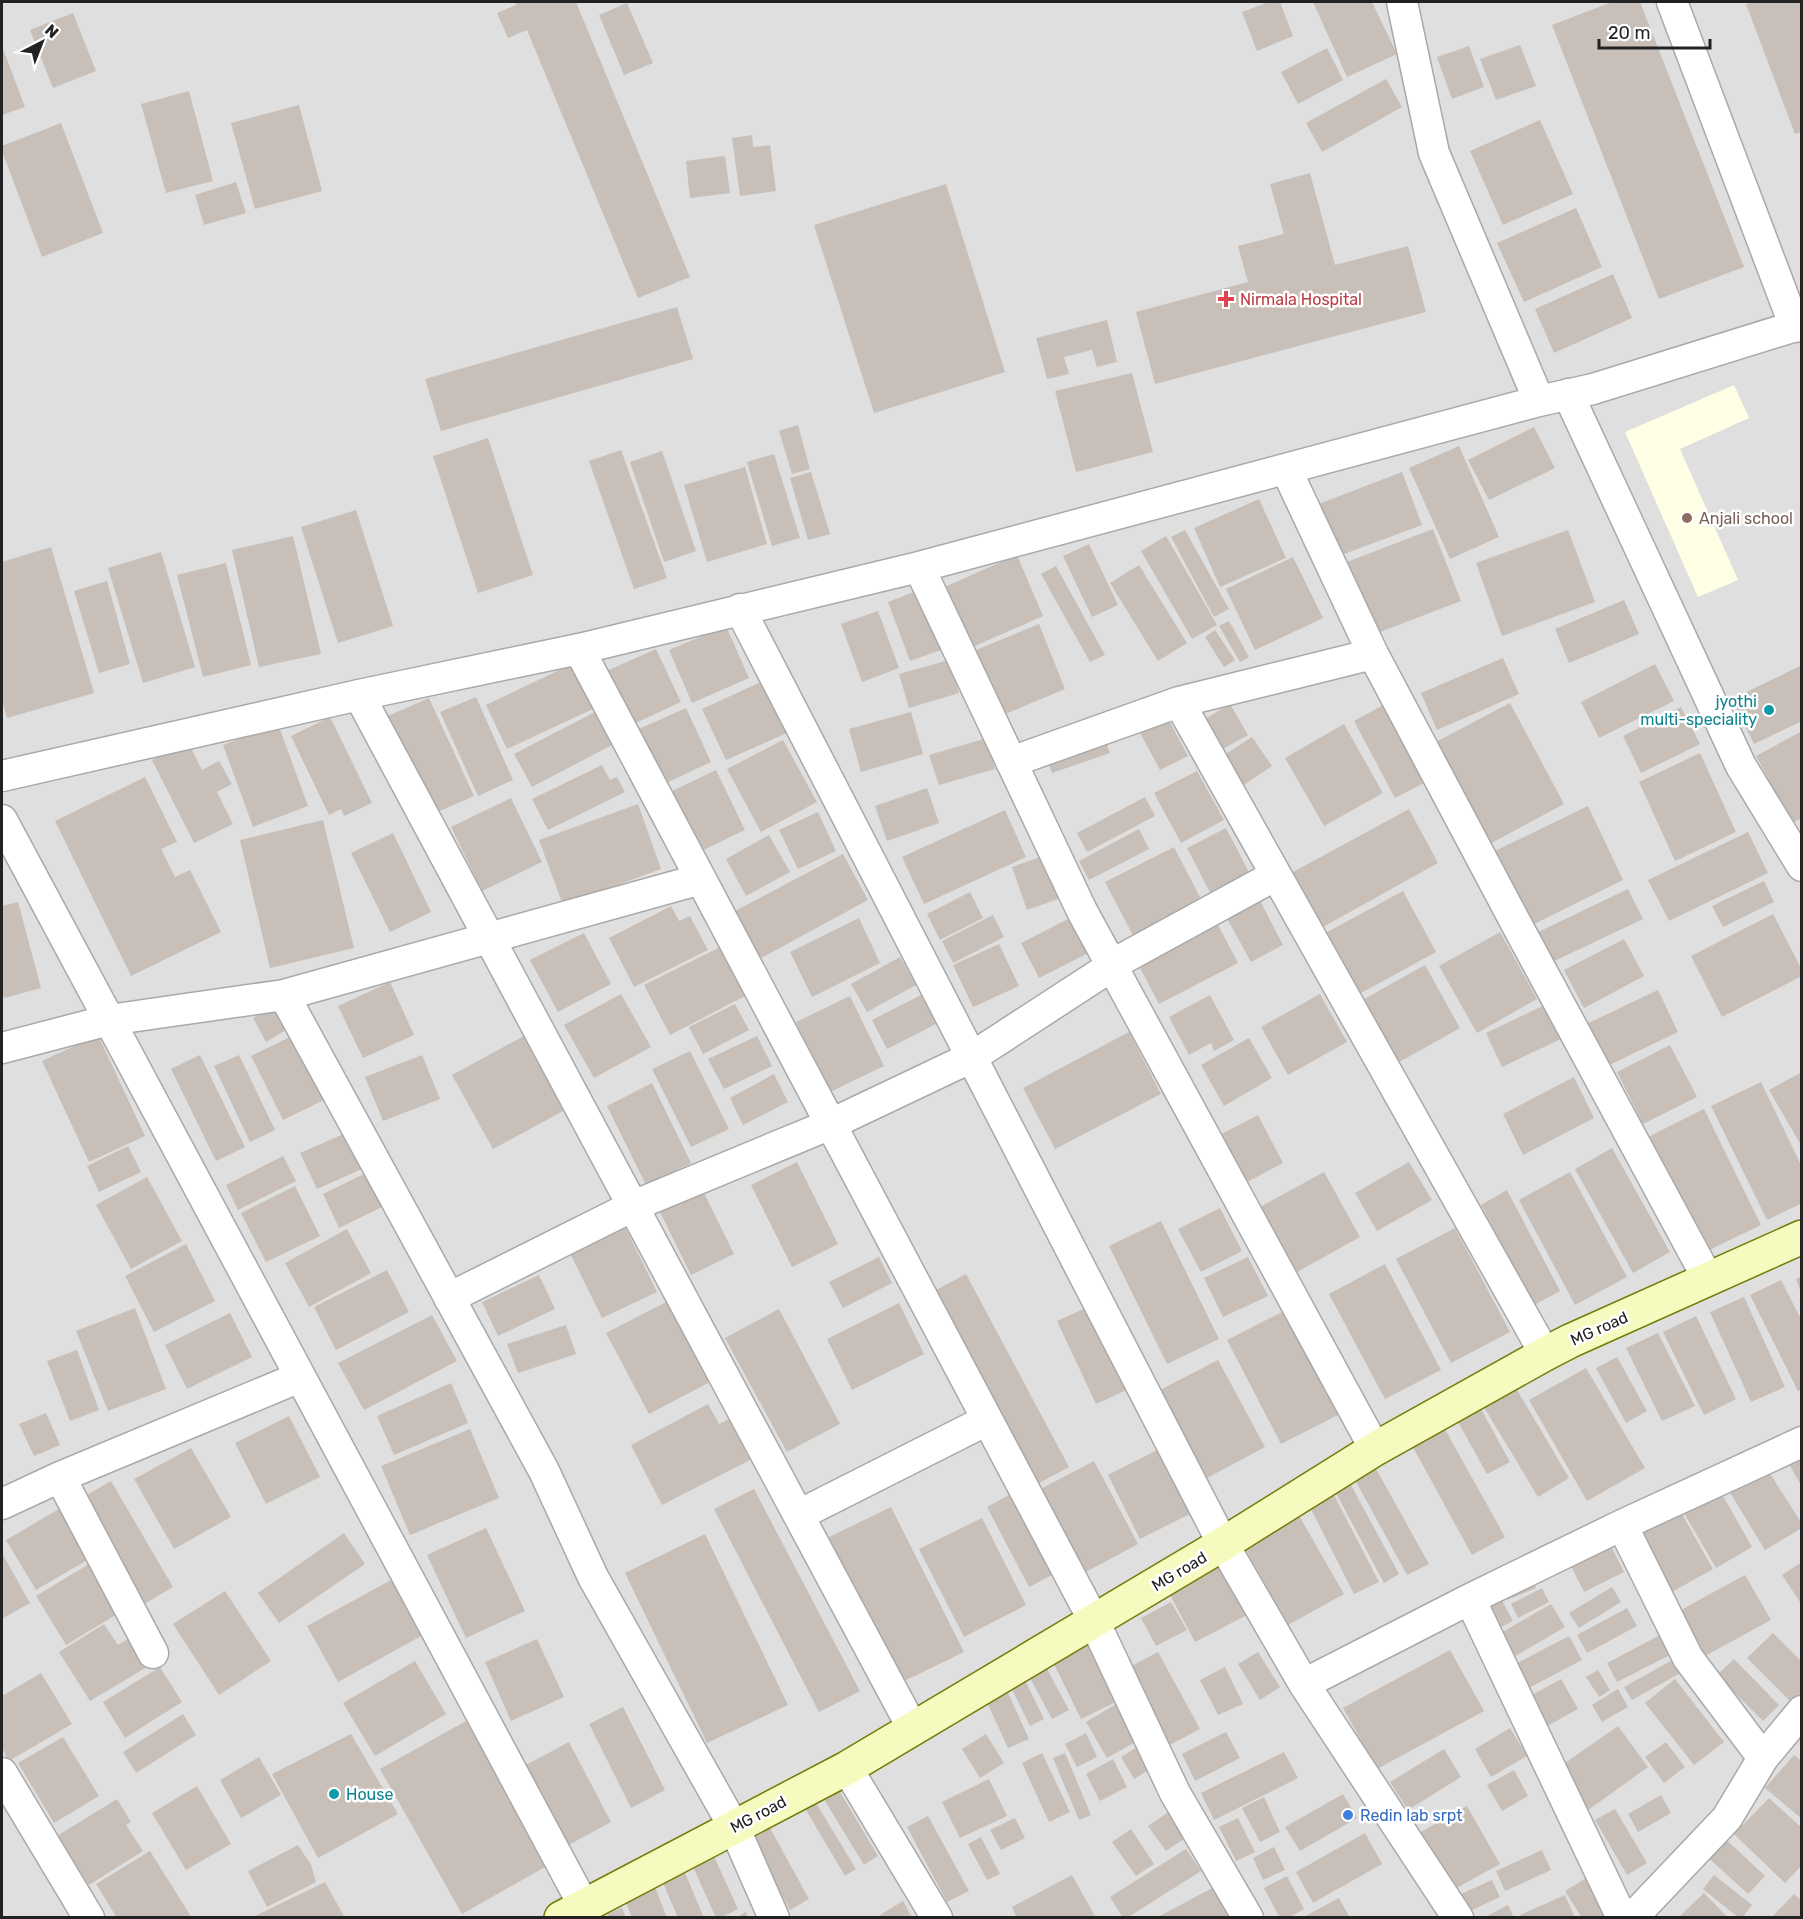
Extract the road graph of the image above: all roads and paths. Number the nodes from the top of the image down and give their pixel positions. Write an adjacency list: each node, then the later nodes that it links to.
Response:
1 (1402, 2): 4 (street)
2 (1672, 2): 3 (street)
3 (1798, 326): 4 (street)
4 (1553, 398): 5 (street); 15 (street)
5 (1286, 469): 6 (street); 9 (street)
6 (919, 567): 7 (street); 12 (street)
7 (740, 609): 8 (street); 23 (street)
8 (579, 649): 10 (street); 17 (street)
9 (1373, 654): 11 (street); 27 (street)
10 (359, 696): 13 (street); 18 (street)
11 (1179, 702): 12 (street); 16 (street)
12 (1011, 762): 19 (street)
13 (2, 776)
14 (2, 820): 21 (street)
15 (1802, 866)
16 (1276, 875): 19 (street); 29 (street)
17 (701, 879): 18 (street); 24 (street)
18 (489, 937): 20 (street); 25 (street)
19 (1113, 965): 23 (street); 33 (street)
20 (284, 995): 21 (street); 28 (street)
21 (109, 1020): 22 (street); 30 (street)
22 (2, 1048)
23 (972, 1057): 24 (street); 38 (street)
24 (831, 1124): 25 (street); 31 (street)
25 (633, 1206): 28 (street); 36 (street)
26 (1802, 1237): 27 (main road, MG road)
27 (1708, 1279): 29 (main road, MG road)
28 (449, 1298): 48 (street)
29 (1545, 1354): 33 (main road, MG road)
30 (300, 1377): 34 (street); 49 (street)
31 (987, 1419): 36 (street); 40 (street)
32 (1802, 1442): 37 (street)
33 (1375, 1449): 38 (main road, MG road)
34 (60, 1477): 35 (street); 41 (street)
35 (2, 1504)
36 (799, 1515): 44 (street)
37 (1622, 1525): 39 (street); 45 (street)
38 (1223, 1544): 40 (main road, MG road); 42 (street)
39 (1470, 1599): 42 (street); 55 (street)
40 (1094, 1621): 44 (main road, MG road); 53 (street)
41 (153, 1653)
42 (1304, 1684): 54 (street)
43 (1802, 1711): 45 (street)
44 (913, 1729): 46 (main road, MG road)
45 (1763, 1758): 56 (street)
46 (847, 1768): 48 (main road, MG road); 52 (street)
47 (2, 1773): 50 (street)
48 (734, 1827): 49 (main road, MG road); 51 (street)
49 (573, 1912)
50 (89, 1917)
51 (774, 1917)
52 (937, 1917)
53 (1248, 1917)
54 (1458, 1917)
55 (1622, 1917)
56 (1632, 1917)

